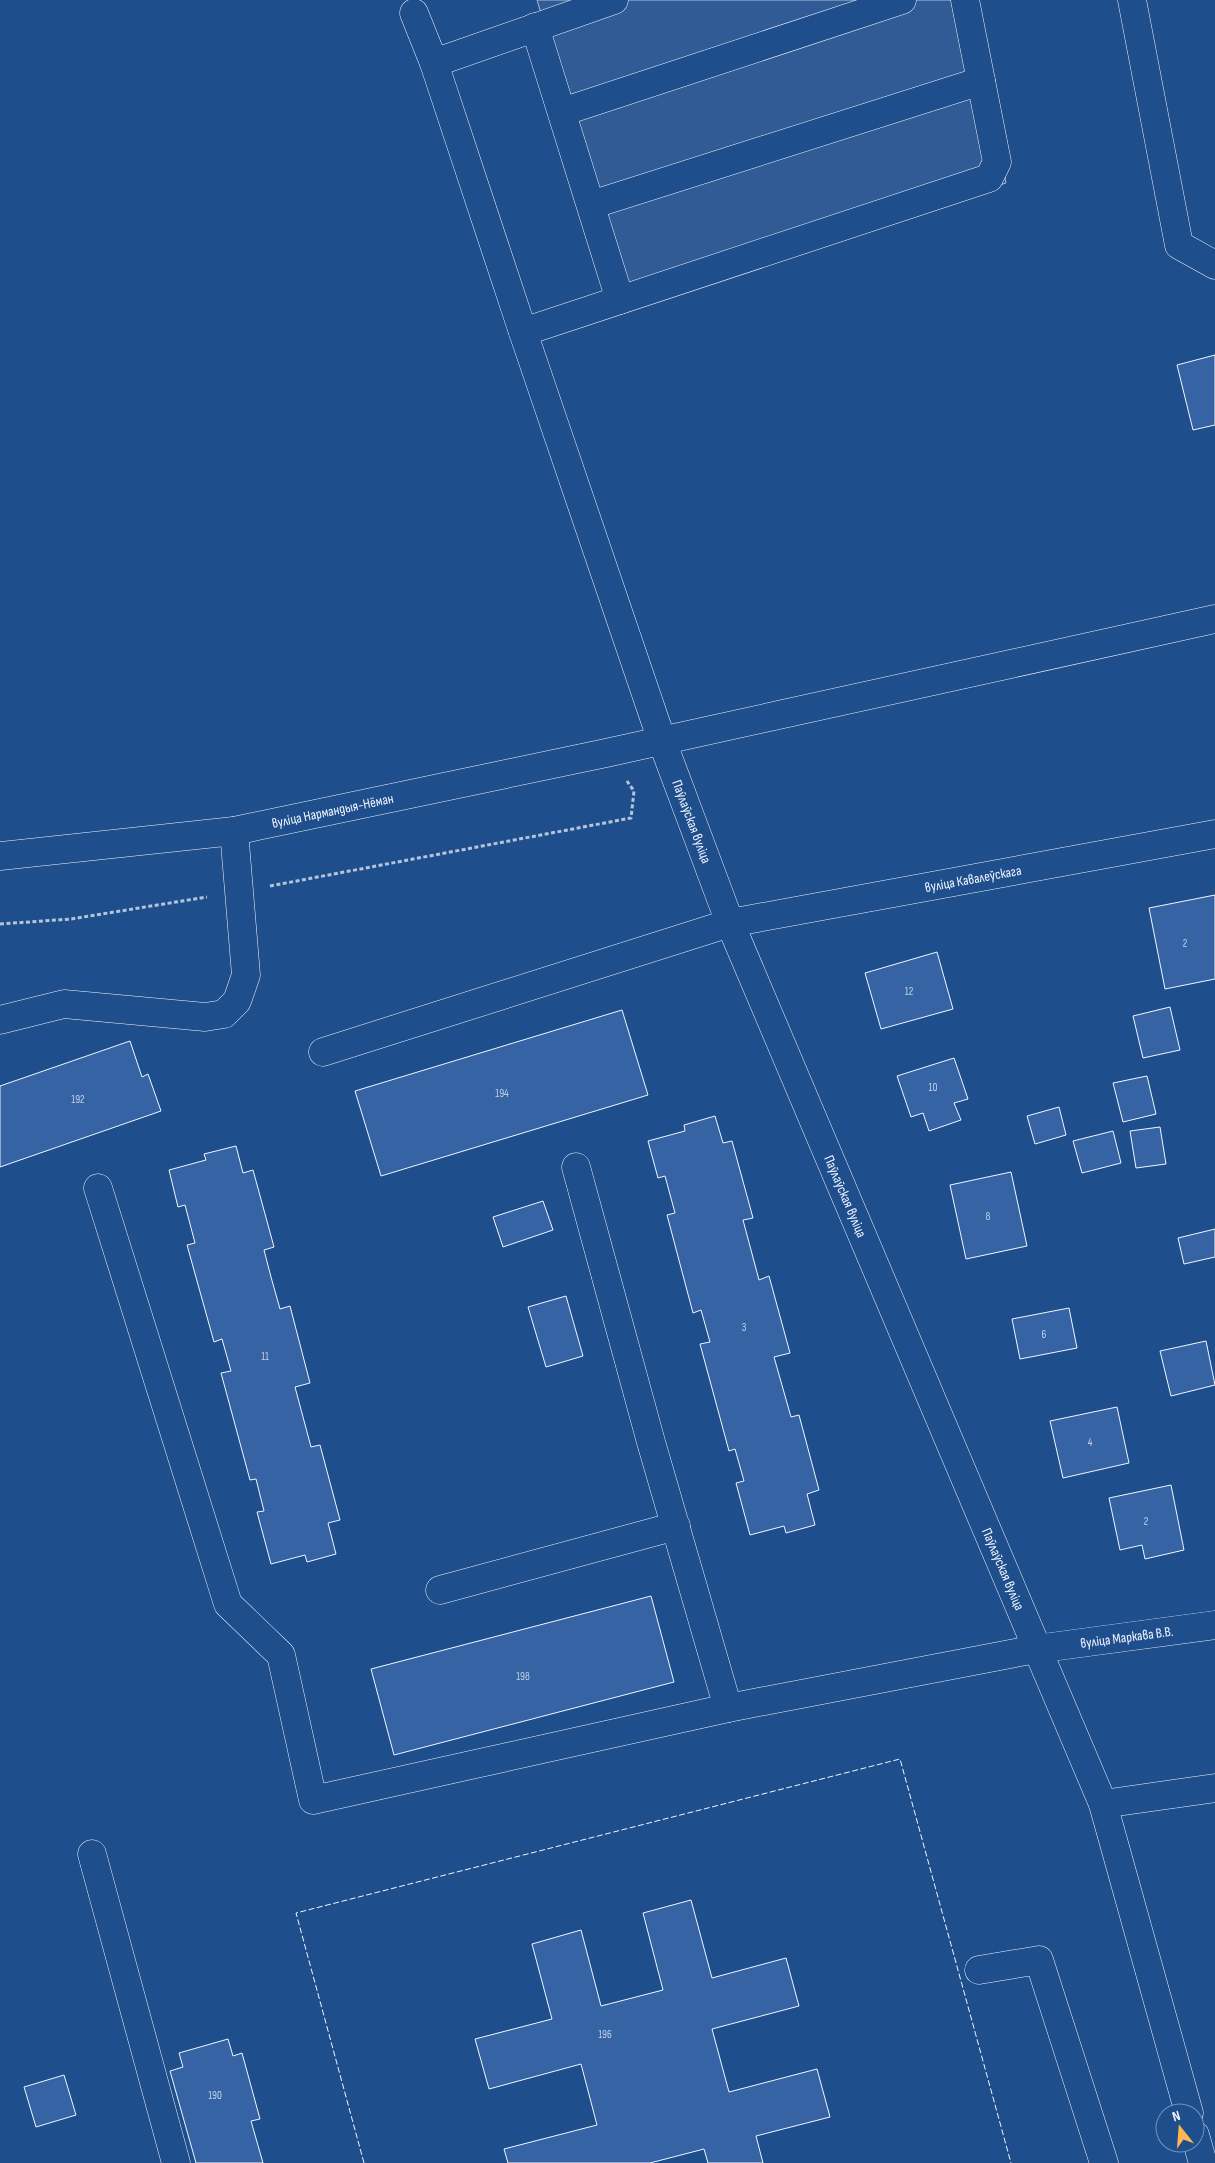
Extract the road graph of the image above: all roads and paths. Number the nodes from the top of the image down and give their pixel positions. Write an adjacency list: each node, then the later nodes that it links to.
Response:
1 (614, 0): 6 (street)
2 (902, 0): 9 (street)
3 (965, 0): 8 (street)
4 (1132, 0): 11 (street)
5 (414, 13): 7 (street, Паўлаўская вуліца)
6 (535, 27): 7 (street); 9 (street)
7 (434, 62): 13 (street, Паўлаўская вуліца)
8 (981, 81): 10 (street); 12 (street)
9 (562, 112): 10 (street)
10 (591, 205): 12 (street)
11 (1215, 265)
12 (620, 300): 13 (street)
13 (523, 332): 15 (street, Паўлаўская вуліца)
14 (1215, 619): 15 (street, вуліца Нармандыя-Нёман)
15 (662, 741): 17 (street, вуліца Нармандыя-Нёман); 21 (street, Паўлаўская вуліца)
16 (631, 818): 20 (path)
17 (234, 831): 19 (street, вуліца Нармандыя-Нёман); 20 (street)
18 (1215, 834): 21 (street, вуліца Кавалеўскага)
19 (0, 856)
20 (239, 892): 22 (path); 23 (street)
21 (730, 923): 24 (street, вуліца Кавалеўскага); 30 (street, Паўлаўская вуліца)
22 (0, 924)
23 (0, 1020)
24 (323, 1052)
25 (576, 1166): 27 (street)
26 (98, 1188): 31 (street, вуліца Маркава В.В.)
27 (676, 1526): 28 (street); 31 (street)
28 (440, 1590)
29 (1215, 1625): 30 (street, вуліца Маркава В.В.)
30 (1036, 1648): 31 (street, вуліца Маркава В.В.); 33 (street, Паўлаўская вуліца)
31 (728, 1708)
32 (1215, 1788): 33 (street)
33 (1103, 1804): 36 (street, Паўлаўская вуліца)
34 (92, 1854): 37 (street)
35 (979, 1970): 38 (street)
36 (1186, 2103)
37 (176, 2163)
38 (1104, 2163)

